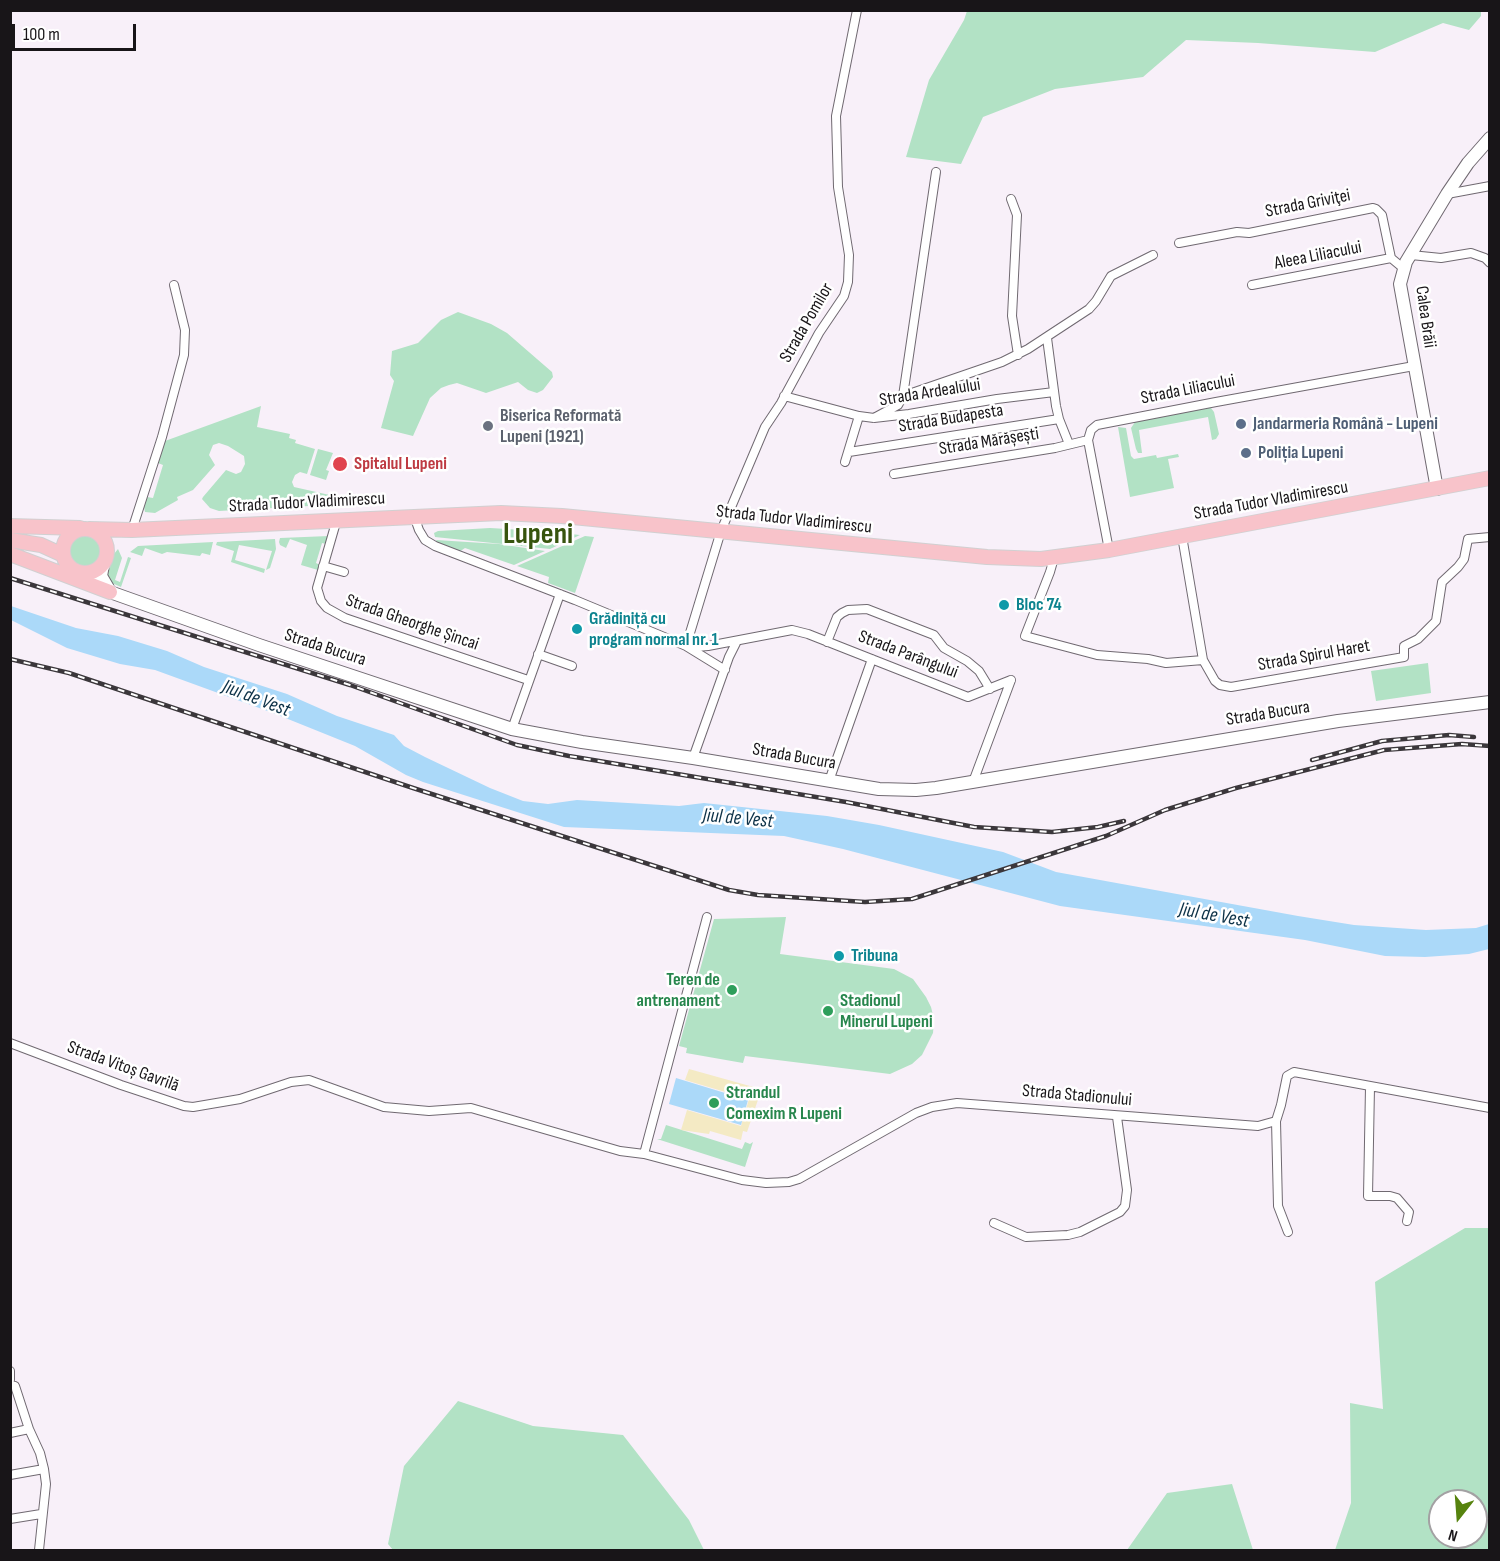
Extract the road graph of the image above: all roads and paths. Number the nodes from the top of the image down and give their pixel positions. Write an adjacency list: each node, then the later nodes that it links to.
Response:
1 (856, 10): 19 (street, Strada Pomilor)
2 (1490, 138): 5 (main road, Calea Brăii)
3 (936, 172): 20 (street)
4 (1490, 186): 5 (street)
5 (1448, 194): 9 (main road, Calea Brăii)
6 (1011, 199): 16 (street)
7 (1179, 243): 10 (street, Strada Griviţei)
8 (1153, 255): 15 (street)
9 (1410, 255): 11 (street); 12 (main road, Calea Brăii)
10 (1391, 258): 12 (street); 14 (street, Aleea Liliacului)
11 (1490, 263)
12 (1403, 268): 17 (main road, Calea Brăii)
13 (174, 285): 35 (street)
14 (1252, 285)
15 (1047, 338): 16 (street); 18 (street)
16 (1018, 355): 20 (street)
17 (1414, 366): 24 (street, Strada Liliacului); 30 (main road, Calea Brăii)
18 (1054, 392): 22 (street, Strada Ardealului); 23 (street)
19 (784, 396): 21 (street); 36 (street, Strada Pomilor)
20 (903, 396): 22 (street)
21 (859, 416): 22 (street, Strada Ardealului); 26 (street, Strada Ardealului)
22 (874, 418)
23 (1059, 419): 25 (street); 26 (street, Strada Budapesta)
24 (1089, 437): 25 (street, Strada Mărășești); 41 (street)
25 (1070, 444): 28 (street, Strada Mărășești)
26 (849, 452): 27 (street, Strada Ardealului)
27 (845, 462)
28 (894, 474)
29 (1490, 478): 30 (main road, Strada Tudor Vladimirescu)
30 (1437, 489): 37 (main road, Strada Tudor Vladimirescu)
31 (414, 516): 32 (main road, Strada Tudor Vladimirescu); 36 (main road, Strada Tudor Vladimirescu); 50 (street, Strada Parângului)
32 (338, 519): 35 (main road, Strada Tudor Vladimirescu); 46 (street, Strada Gheorghe Șincai)
33 (10, 526): 34 (main road, Strada Tudor Vladimirescu)
34 (85, 528): 35 (main road, Strada Tudor Vladimirescu); 40 (main road); 43 (main road)
35 (132, 530): 40 (main road)
36 (721, 531): 44 (main road, Strada Tudor Vladimirescu); 53 (street)
37 (1182, 536): 41 (main road, Strada Tudor Vladimirescu); 56 (street, Strada Spirul Haret)
38 (1490, 537): 56 (street, Strada Spirul Haret)
39 (10, 540): 43 (main road)
40 (108, 550): 45 (main road)
41 (1109, 550): 44 (main road, Strada Tudor Vladimirescu)
42 (10, 554): 49 (main road)
43 (63, 555): 48 (main road)
44 (1054, 558): 56 (street)
45 (103, 565): 48 (main road); 49 (main road)
46 (323, 566): 47 (street); 59 (street, Strada Gheorghe Șincai)
47 (344, 572)
48 (82, 573): 49 (main road, Strada Bucura)
49 (110, 592): 62 (main road, Strada Bucura)
50 (560, 594): 53 (street, Strada Parângului); 54 (street)
51 (736, 641): 52 (street, Strada Parângului); 53 (street, Strada Parângului); 58 (street)
52 (827, 642): 55 (street, Strada Parângului); 60 (street)
53 (686, 646): 58 (street, Strada Parângului)
54 (538, 654): 57 (street); 59 (street)
55 (872, 659): 60 (street, Strada Parângului); 64 (street)
56 (1203, 660)
57 (572, 666)
58 (724, 670): 63 (street)
59 (528, 680): 62 (street)
60 (990, 689): 65 (street, Strada Parângului)
61 (1490, 702): 65 (main road, Strada Bucura)
62 (512, 729): 63 (main road, Strada Bucura)
63 (693, 758): 64 (main road, Strada Bucura)
64 (829, 781): 65 (main road, Strada Bucura)
65 (973, 782)
66 (707, 917): 72 (street)
67 (10, 1042): 72 (street, Strada Vitoș Gavrilă)
68 (1370, 1087): 69 (street); 71 (street); 73 (street)
69 (1490, 1108)
70 (1116, 1117): 71 (street, Strada Stadionului); 72 (street, Strada Stadionului); 74 (street)
71 (1276, 1121): 75 (street)
72 (644, 1155)
73 (1407, 1221)
74 (994, 1223)
75 (1288, 1232)
76 (10, 1371): 77 (street)
77 (10, 1380)
78 (10, 1385): 79 (street)
79 (29, 1429): 80 (street); 81 (street)
80 (10, 1433)
81 (44, 1469): 82 (street); 83 (street)
82 (10, 1475)
83 (41, 1514): 84 (street); 85 (street)
84 (10, 1519)
85 (39, 1551)

